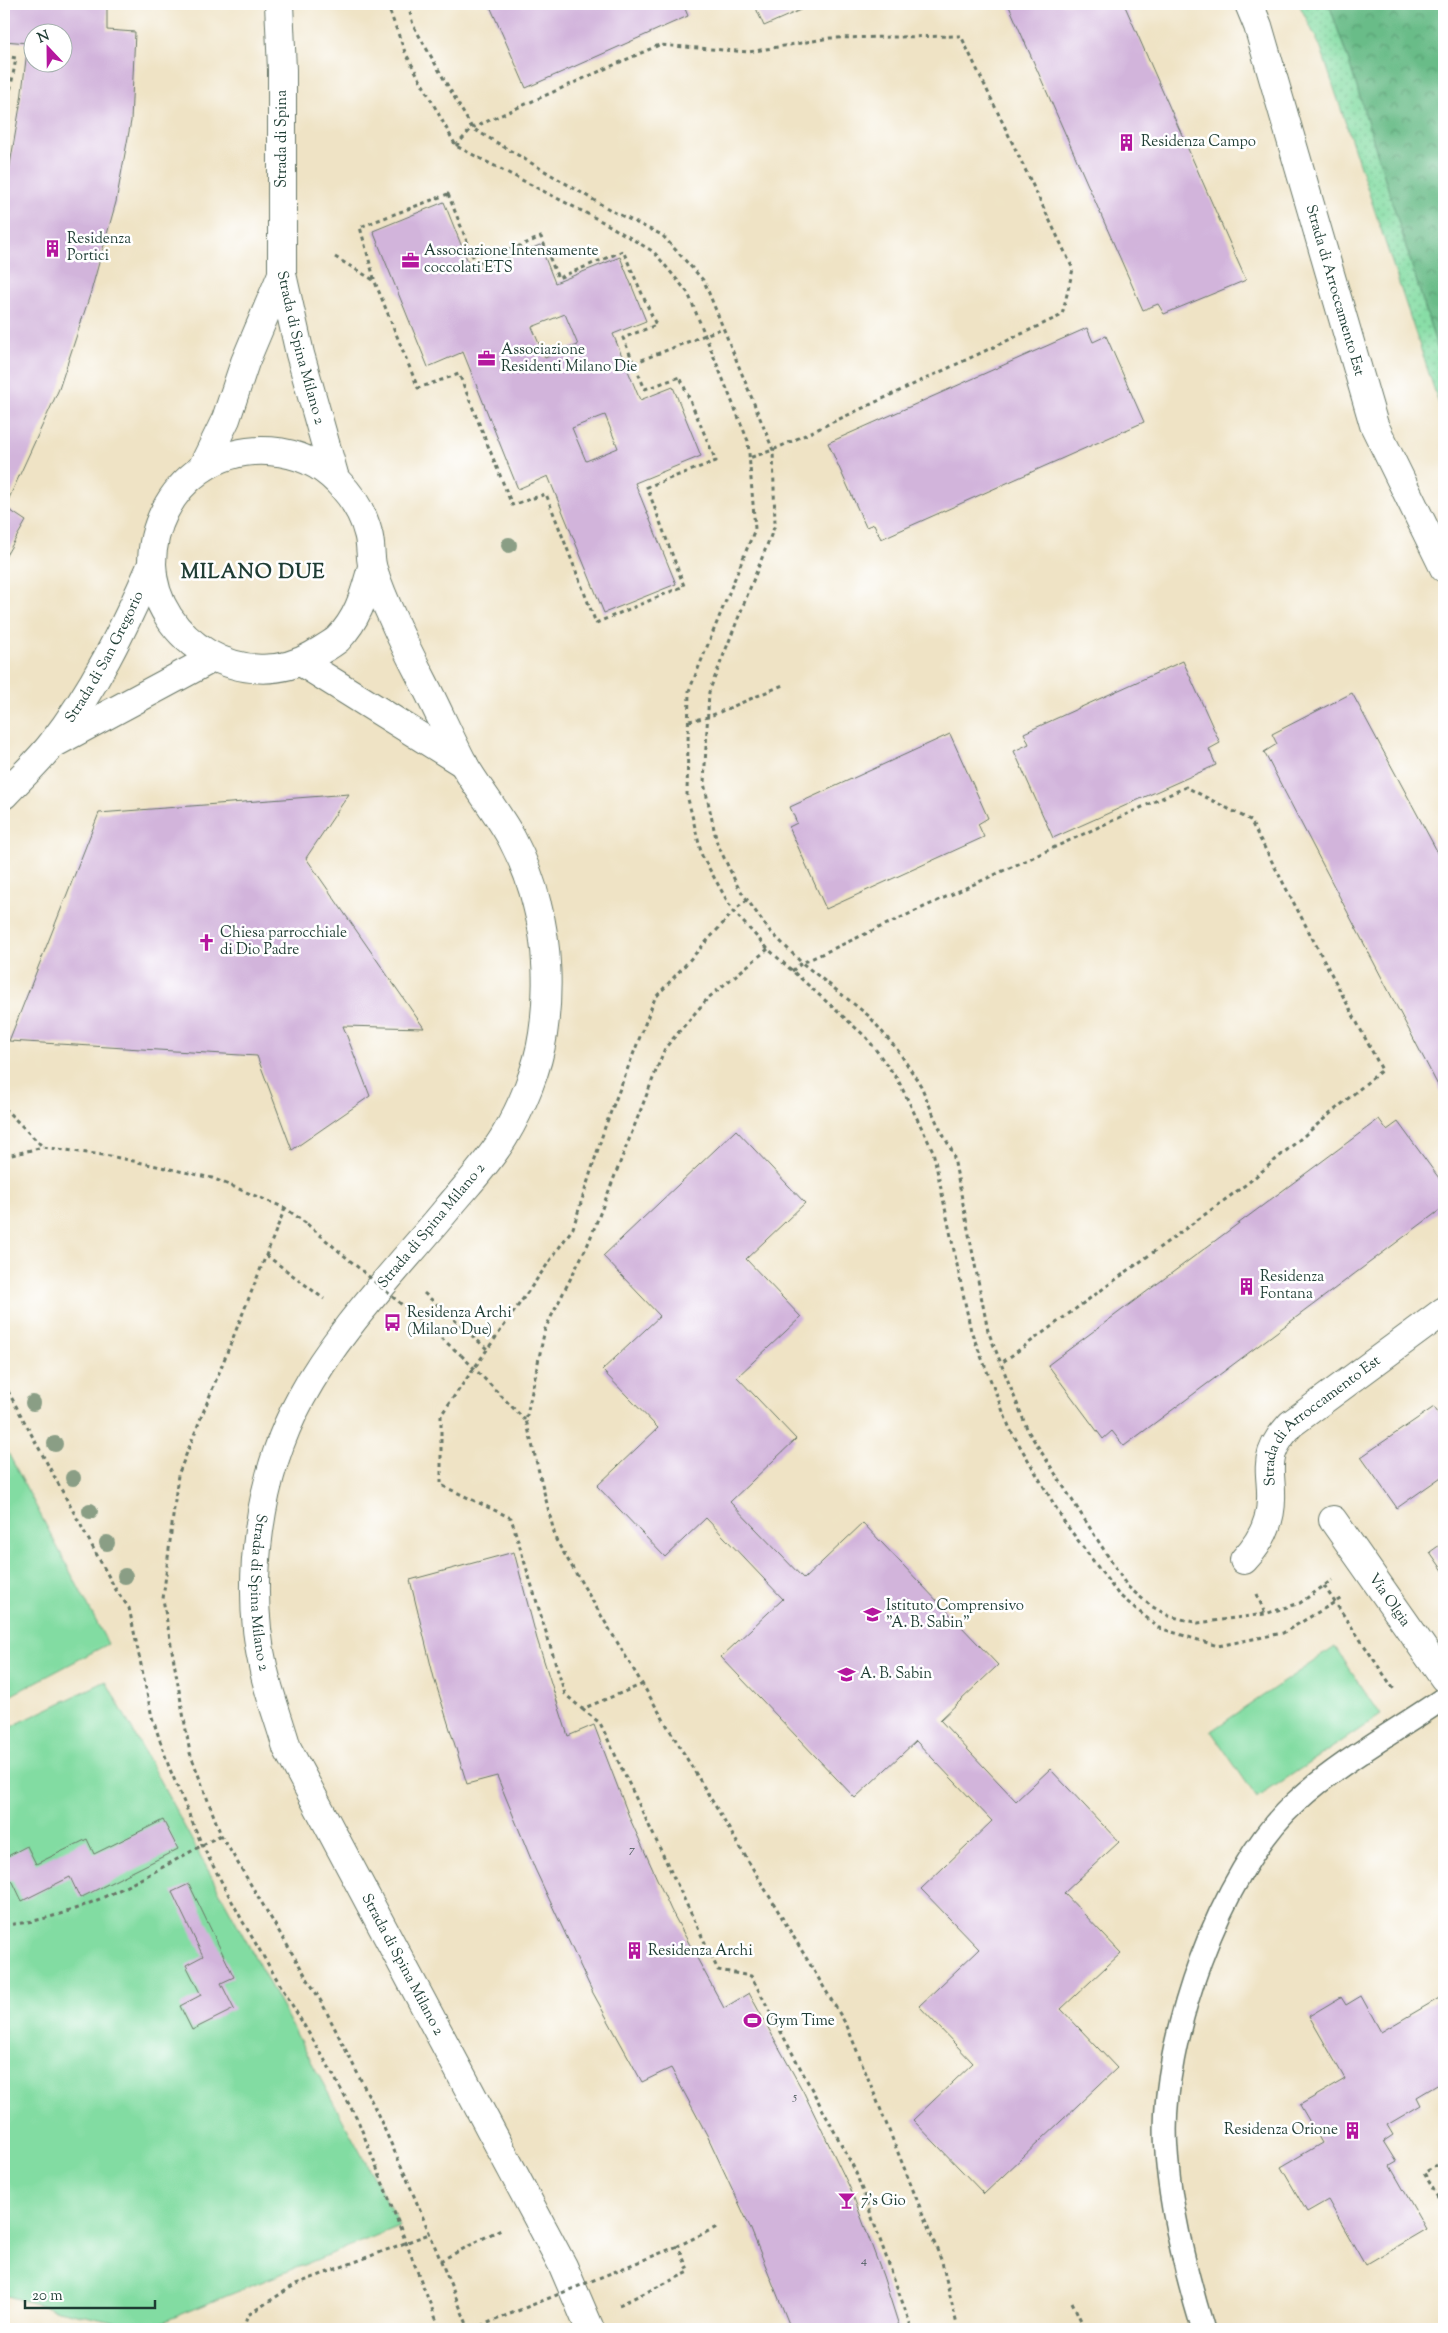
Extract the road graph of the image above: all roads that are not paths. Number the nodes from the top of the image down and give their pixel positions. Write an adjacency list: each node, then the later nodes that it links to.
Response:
1 (279, 4): 3 (street, Strada di Spina)
2 (1249, 4): 8 (street, Strada di Arroccamento Est)
3 (282, 274): 4 (street, Strada di Spina Milano 2); 5 (street, Strada di Spina Milano 2)
4 (202, 468): 5 (street, Strada di Spina Milano 2); 6 (street, Strada di Spina Milano 2)
5 (335, 478): 7 (street, Strada di Spina Milano 2)
6 (152, 564): 9 (street, Strada di Spina Milano 2); 11 (street, Strada di San Gregorio)
7 (372, 567): 10 (street, Strada di Spina Milano 2); 12 (street, Strada di Spina Milano 2)
8 (1444, 568)
9 (212, 658): 10 (street, Strada di Spina Milano 2); 11 (street, Strada di San Gregorio)
10 (300, 662): 12 (street, Strada di Spina Milano 2)
11 (51, 745): 13 (street, Strada di San Gregorio)
12 (464, 764): 19 (street, Strada di Spina Milano 2)
13 (4, 795)
14 (1444, 1311): 16 (street, Strada di Arroccamento Est)
15 (1333, 1520): 17 (street, Via Olgia)
16 (1244, 1560)
17 (1444, 1678)
18 (1444, 1698): 20 (lane)
19 (589, 2325)
20 (1203, 2329)

